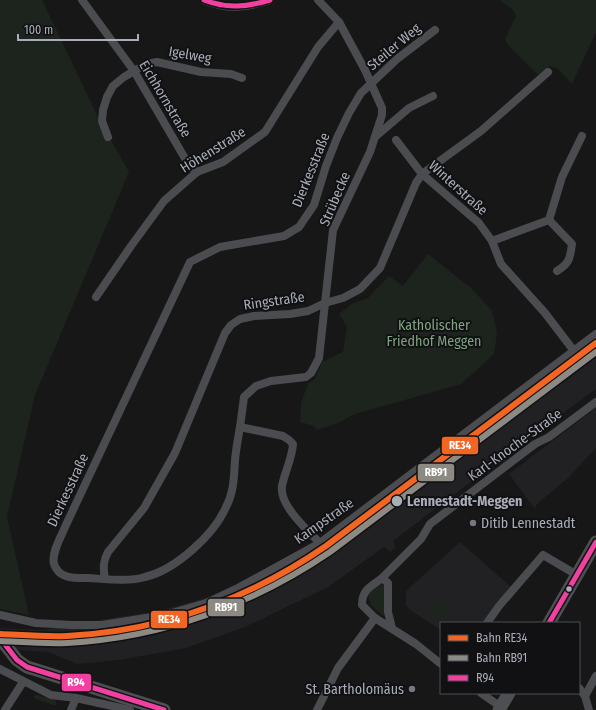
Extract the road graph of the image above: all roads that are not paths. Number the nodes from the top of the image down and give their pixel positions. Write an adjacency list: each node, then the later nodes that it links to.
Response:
1 (82, 0): 7 (street, Eichhornstraße)
2 (204, 0): 3 (street)
3 (270, 0)
4 (318, 0): 5 (street, Strübecke)
5 (339, 22): 10 (street, Strübecke); 16 (street, Höhenstraße)
6 (435, 30): 10 (street, Steiler Weg)
7 (134, 71): 9 (street, Igelweg); 13 (street, Igelweg); 16 (street, Eichhornstraße)
8 (548, 72): 17 (street, Ringstraße)
9 (242, 78)
10 (371, 84): 14 (street, Strübecke); 31 (street, Dierkesstraße)
11 (433, 96): 14 (street)
12 (582, 136): 18 (street)
13 (108, 137)
14 (375, 138): 22 (street, Strübecke)
15 (396, 140): 17 (street, Winterstraße)
16 (197, 172): 21 (street, Höhenstraße)
17 (422, 174): 19 (street, Winterstraße); 22 (street, Ringstraße)
18 (549, 220): 19 (street); 20 (street)
19 (492, 241): 24 (street, Winterstraße)
20 (557, 271)
21 (96, 297)
22 (325, 303): 26 (street, Strübecke); 31 (street, Ringstraße)
23 (596, 334): 24 (street, Kampstraße)
24 (574, 351): 28 (street, Kampstraße)
25 (596, 402): 30 (street, Karl-Knoche-Straße)
26 (240, 427): 28 (street); 31 (street, Dierkesstraße)
27 (596, 542): 29 (main road)
28 (320, 543): 32 (street, Kampstraße)
29 (576, 575): 34 (street); 35 (main road)
30 (382, 578): 33 (street, Karl-Knoche-Straße); 36 (street)
31 (105, 579)
32 (0, 615)
33 (375, 618): 36 (street, Karl-Knoche-Straße); 53 (street)
34 (488, 622)
35 (550, 622)
36 (392, 628): 38 (street, Karl-Knoche-Straße)
37 (0, 638): 47 (main road)
38 (440, 663)
39 (0, 669): 41 (street)
40 (596, 676): 45 (street)
41 (23, 682): 46 (street); 49 (street)
42 (580, 689): 45 (street)
43 (482, 694): 48 (street)
44 (508, 694): 48 (main road)
45 (586, 696): 54 (street)
46 (76, 698): 50 (street); 51 (street)
47 (142, 707): 52 (main road)
48 (500, 708)
49 (5, 710)
50 (71, 710)
51 (130, 710)
52 (164, 710)
53 (317, 710)
54 (589, 710)

